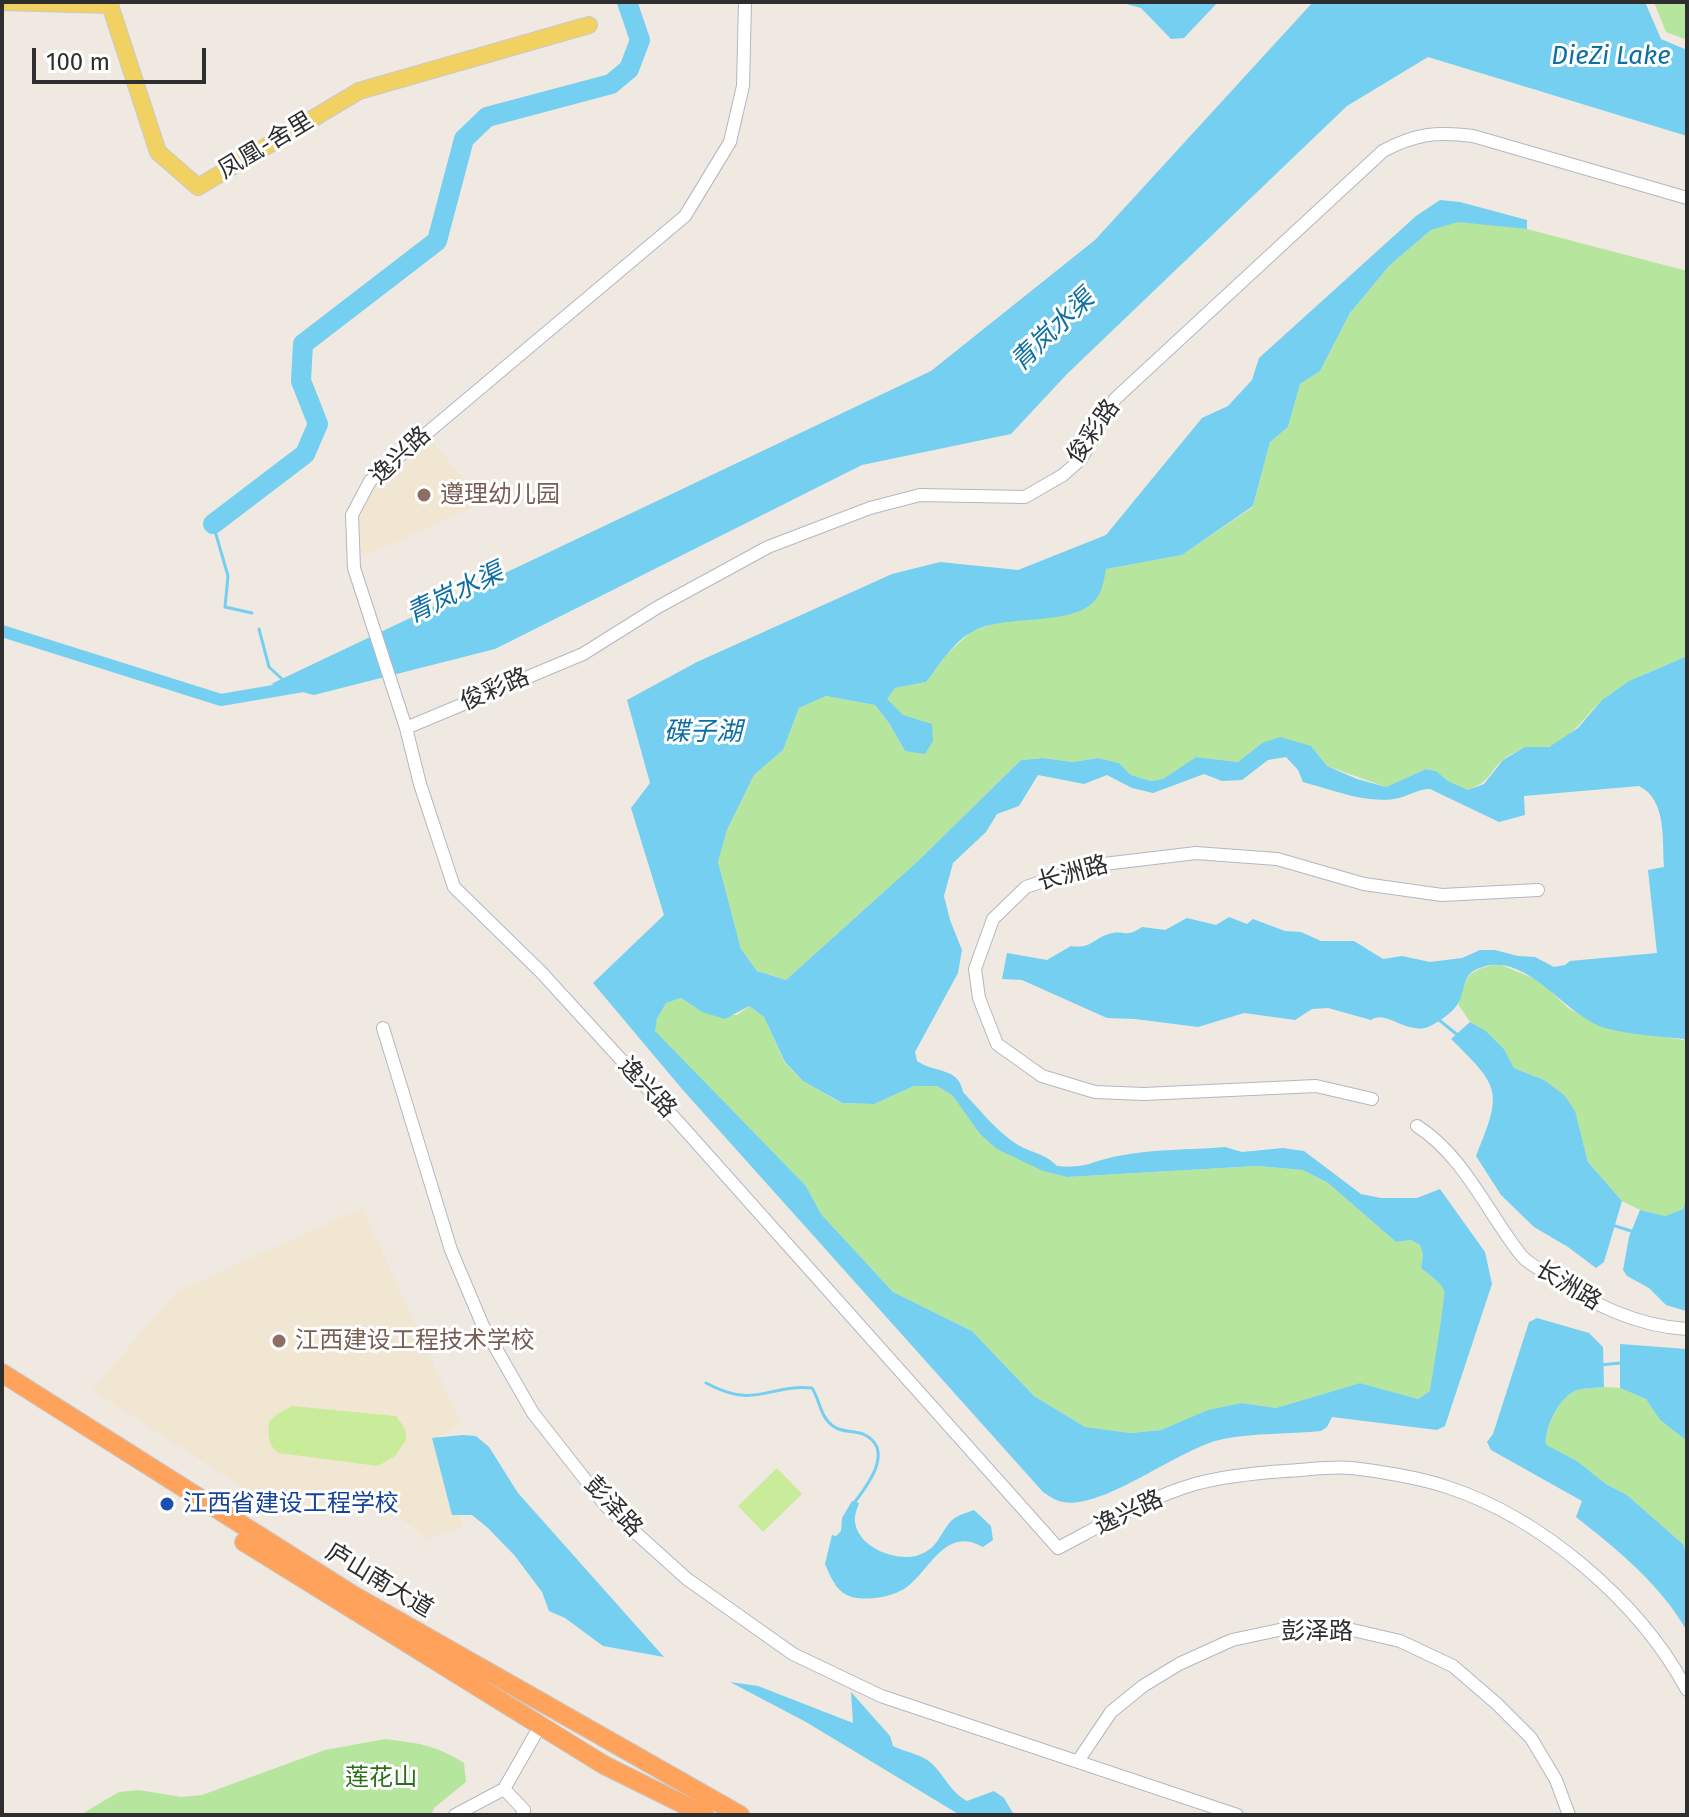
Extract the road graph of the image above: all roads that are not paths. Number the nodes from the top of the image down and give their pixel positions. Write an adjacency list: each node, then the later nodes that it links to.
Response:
1 (2, 2): 3 (main road, 凤凰-舍里)
2 (745, 2): 5 (street, 逸兴路)
3 (589, 25)
4 (1687, 198): 5 (street, 俊彩路)
5 (406, 728): 13 (street, 逸兴路)
6 (1538, 890): 8 (street, 长洲路)
7 (383, 1028): 15 (street, 彭泽路)
8 (1372, 1099)
9 (1417, 1126): 10 (street, 长洲路)
10 (1687, 1329)
11 (2, 1373): 20 (highway, 庐山南大道)
12 (2, 1388): 14 (highway, 庐山南大道)
13 (1687, 1690)
14 (540, 1726): 16 (street); 19 (highway, 庐山南大道)
15 (1078, 1761): 21 (street, 彭泽路); 22 (street, 彭泽路)
16 (504, 1789): 17 (street); 18 (street)
17 (455, 1815)
18 (522, 1815)
19 (705, 1815)
20 (740, 1815)
21 (1237, 1815)
22 (1569, 1815)

